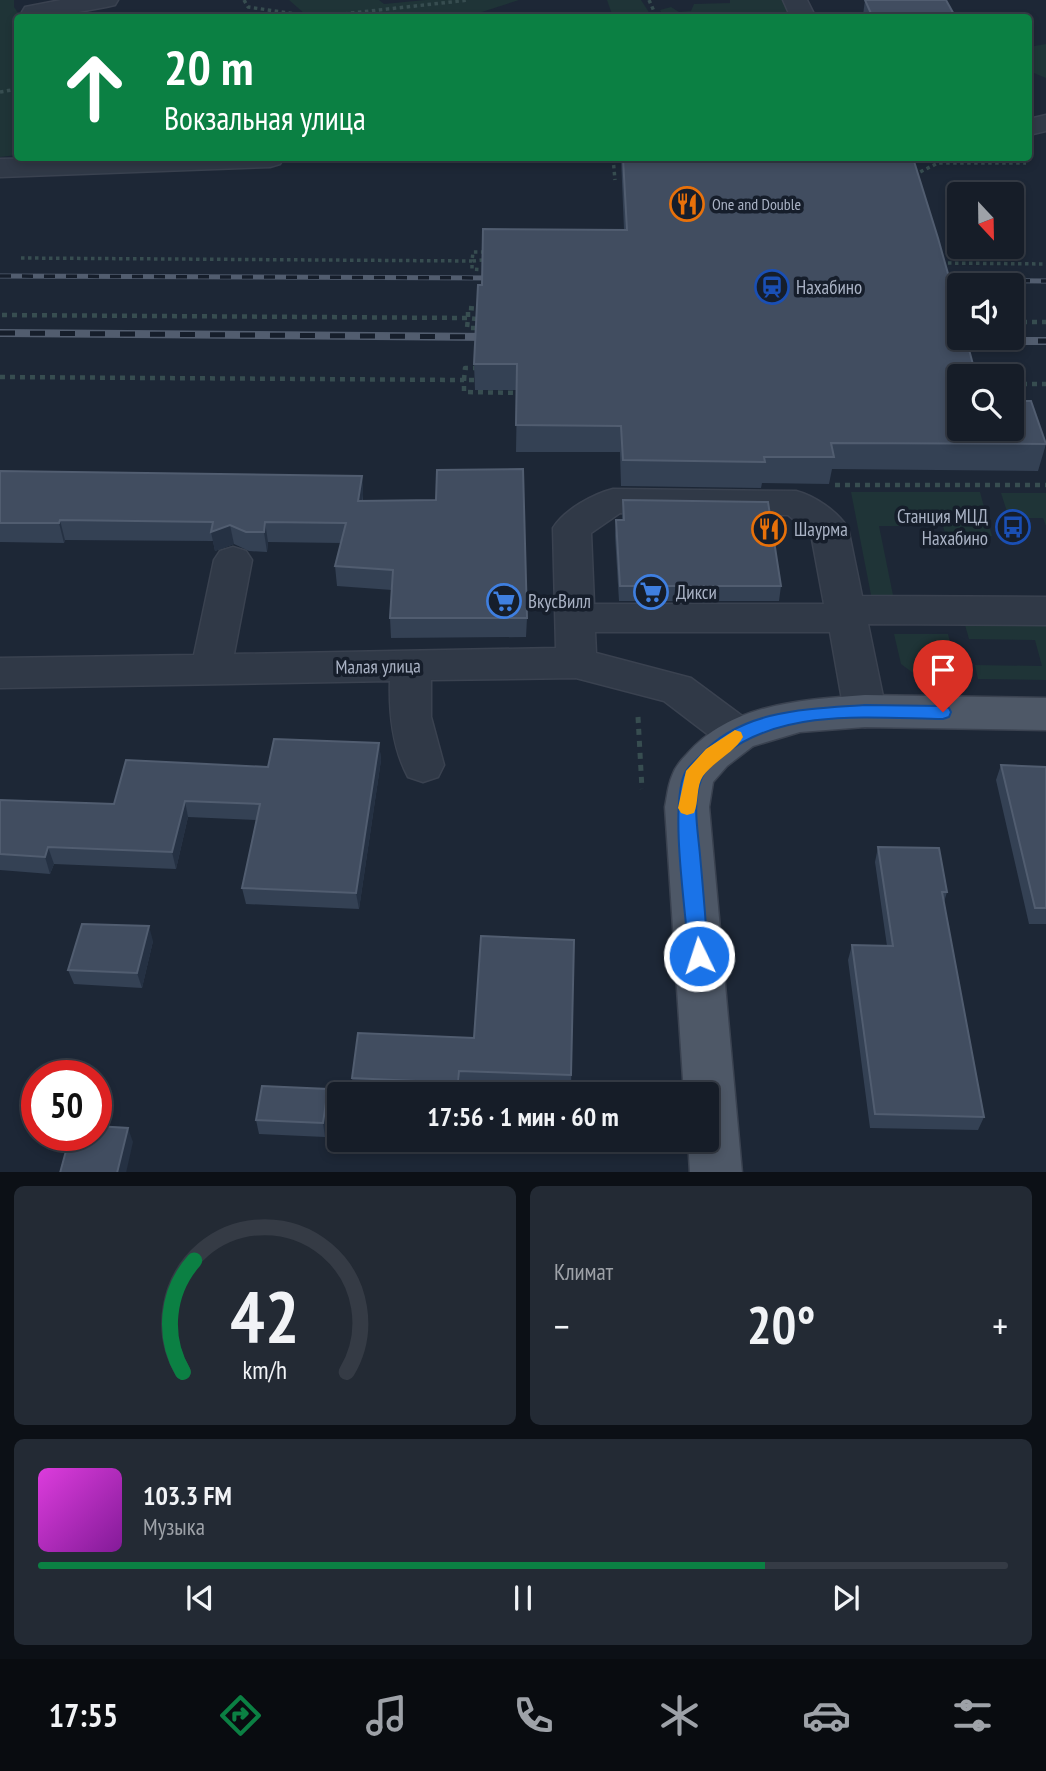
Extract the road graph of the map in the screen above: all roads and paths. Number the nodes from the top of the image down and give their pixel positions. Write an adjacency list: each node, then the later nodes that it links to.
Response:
1 (106, 0): 4 (street)
2 (244, 0): 5 (path)
3 (469, 0): 6 (path)
4 (33, 10)
5 (295, 14)
6 (342, 14)
7 (80, 161): 11 (street)
8 (614, 161): 13 (path)
9 (938, 163): 10 (path); 12 (path)
10 (1026, 163)
11 (0, 168)
12 (910, 177)
13 (615, 180)
14 (500, 252): 18 (path)
15 (942, 255): 19 (path)
16 (21, 258): 18 (path)
17 (483, 260): 18 (path)
18 (472, 261): 22 (path)
19 (944, 263): 20 (path); 21 (path); 23 (path)
20 (933, 264)
21 (1046, 264)
22 (499, 270)
23 (947, 273)
24 (495, 309): 26 (path)
25 (2, 315): 26 (path)
26 (468, 318): 27 (path); 30 (path)
27 (477, 318)
28 (1024, 322): 29 (path)
29 (1046, 322)
30 (494, 328)
31 (479, 368): 33 (path)
32 (0, 377): 33 (path)
33 (464, 380): 34 (path); 37 (path)
34 (474, 380)
35 (1024, 384): 36 (path)
36 (1046, 384)
37 (530, 393)
38 (1046, 485): 39 (path)
39 (796, 503): 42 (street); 43 (street)
40 (233, 559): 46 (street)
41 (1046, 611): 42 (street)
42 (846, 614): 43 (street); 48 (street)
43 (575, 618): 44 (street)
44 (576, 663): 45 (street, Малая улица); 50 (street, Малая улица)
45 (411, 666): 46 (street, Малая улица); 51 (street)
46 (212, 669): 47 (street, Малая улица)
47 (0, 673)
48 (865, 711): 49 (main road); 50 (main road)
49 (1046, 714)
50 (738, 735): 52 (main road)
51 (423, 765)
52 (716, 1172)

